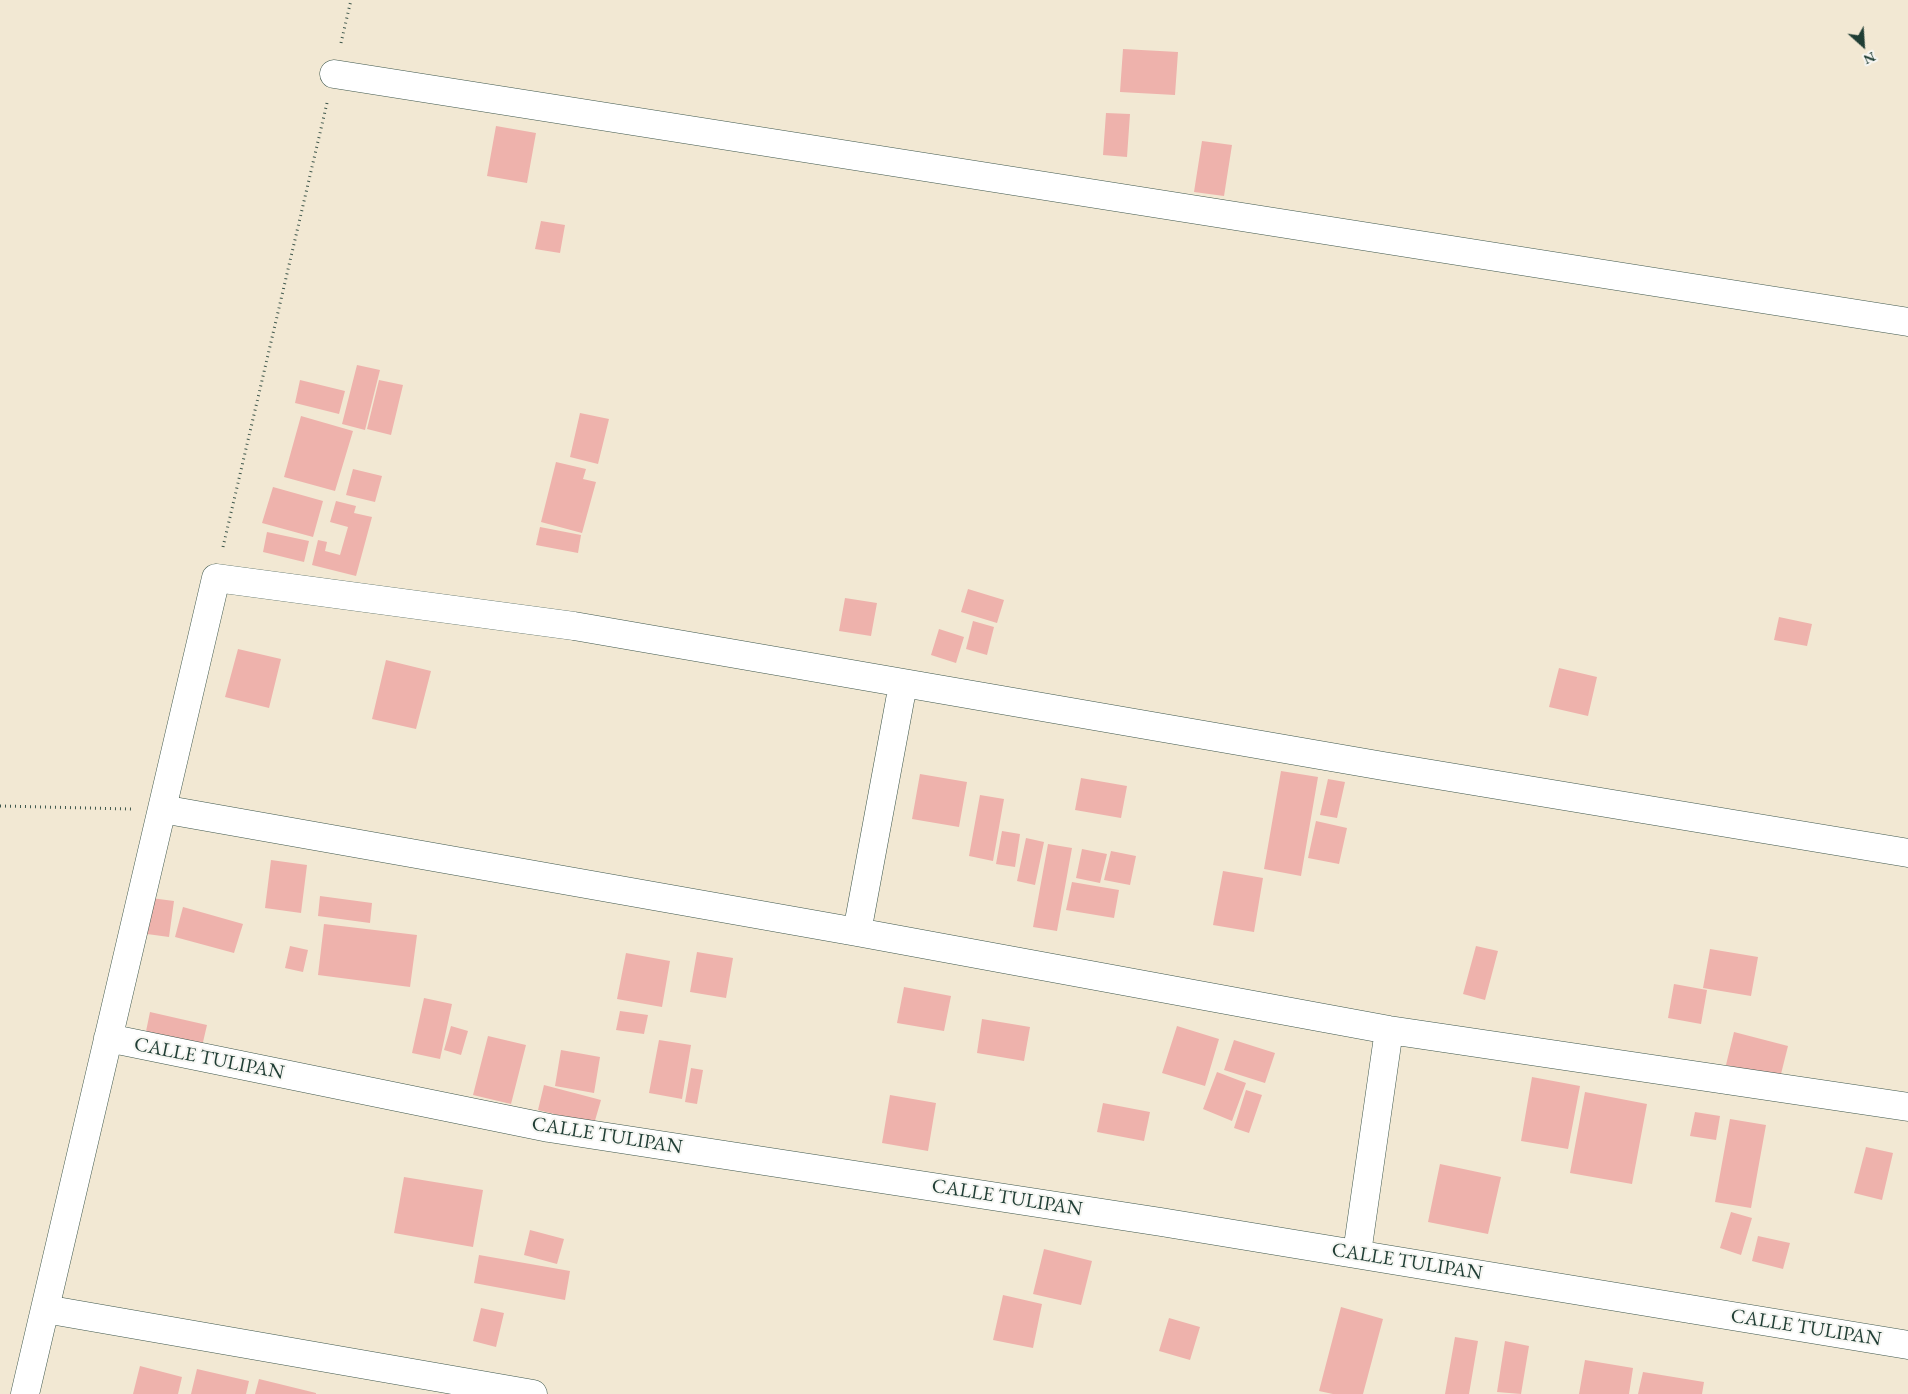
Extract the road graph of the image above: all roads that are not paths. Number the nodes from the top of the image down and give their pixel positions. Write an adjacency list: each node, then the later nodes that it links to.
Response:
1 (334, 74): 2 (street)
2 (1908, 322)
3 (903, 684): 4 (street); 5 (street); 6 (street)
4 (162, 809): 6 (street); 8 (street)
5 (1908, 853)
6 (857, 932): 7 (street)
7 (1389, 1030): 9 (street); 10 (street)
8 (108, 1038): 10 (street, CALLE TULIPAN); 11 (street)
9 (1908, 1107)
10 (1356, 1253): 12 (street, CALLE TULIPAN)
11 (45, 1309): 13 (street); 14 (street)
12 (1908, 1345)
13 (25, 1394)
14 (534, 1394)

